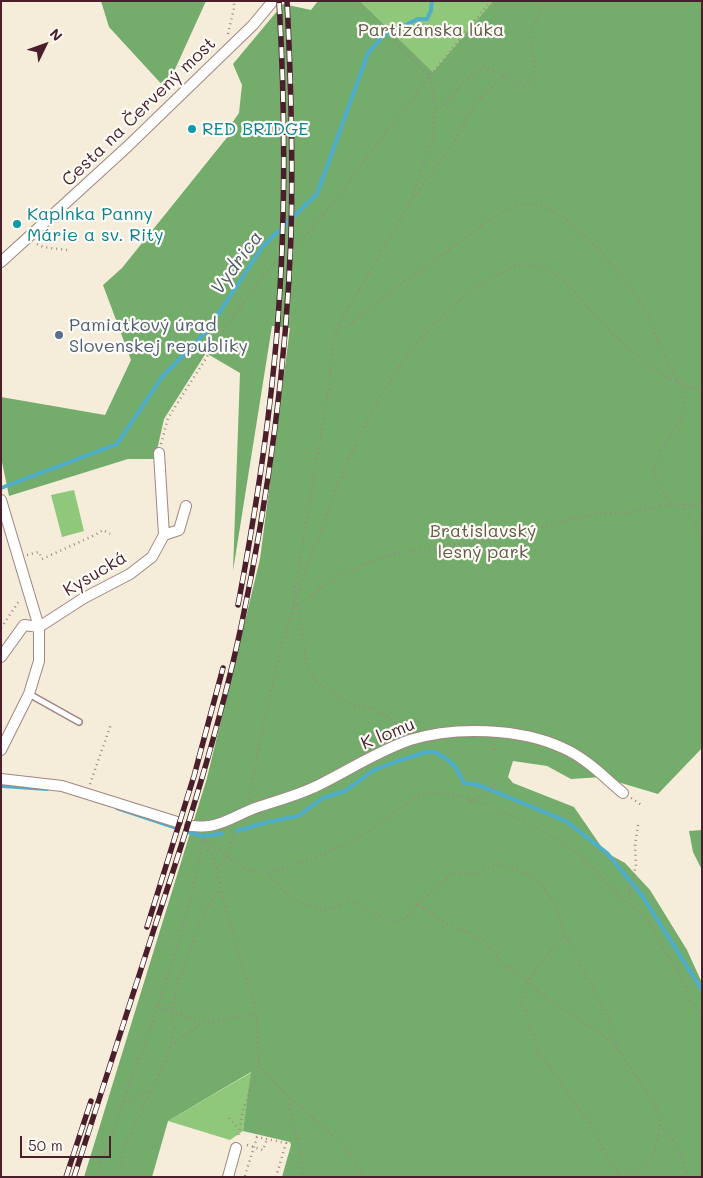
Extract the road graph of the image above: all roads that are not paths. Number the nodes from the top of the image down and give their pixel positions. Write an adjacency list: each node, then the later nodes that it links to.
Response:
1 (274, 1): 2 (street, Cesta na Červený most)
2 (1, 262)
3 (158, 452): 6 (street)
4 (2, 503): 7 (street)
5 (186, 506): 6 (street)
6 (164, 535): 7 (street, Kysucká)
7 (39, 627): 8 (street, Kysucká); 9 (street)
8 (1, 657)
9 (29, 694): 10 (lane); 11 (street)
10 (78, 722)
11 (1, 750)
12 (1, 779): 14 (street)
13 (623, 793): 15 (street, K lomu)
14 (177, 822)
15 (190, 826)
16 (236, 1148): 17 (street)
17 (228, 1177)

